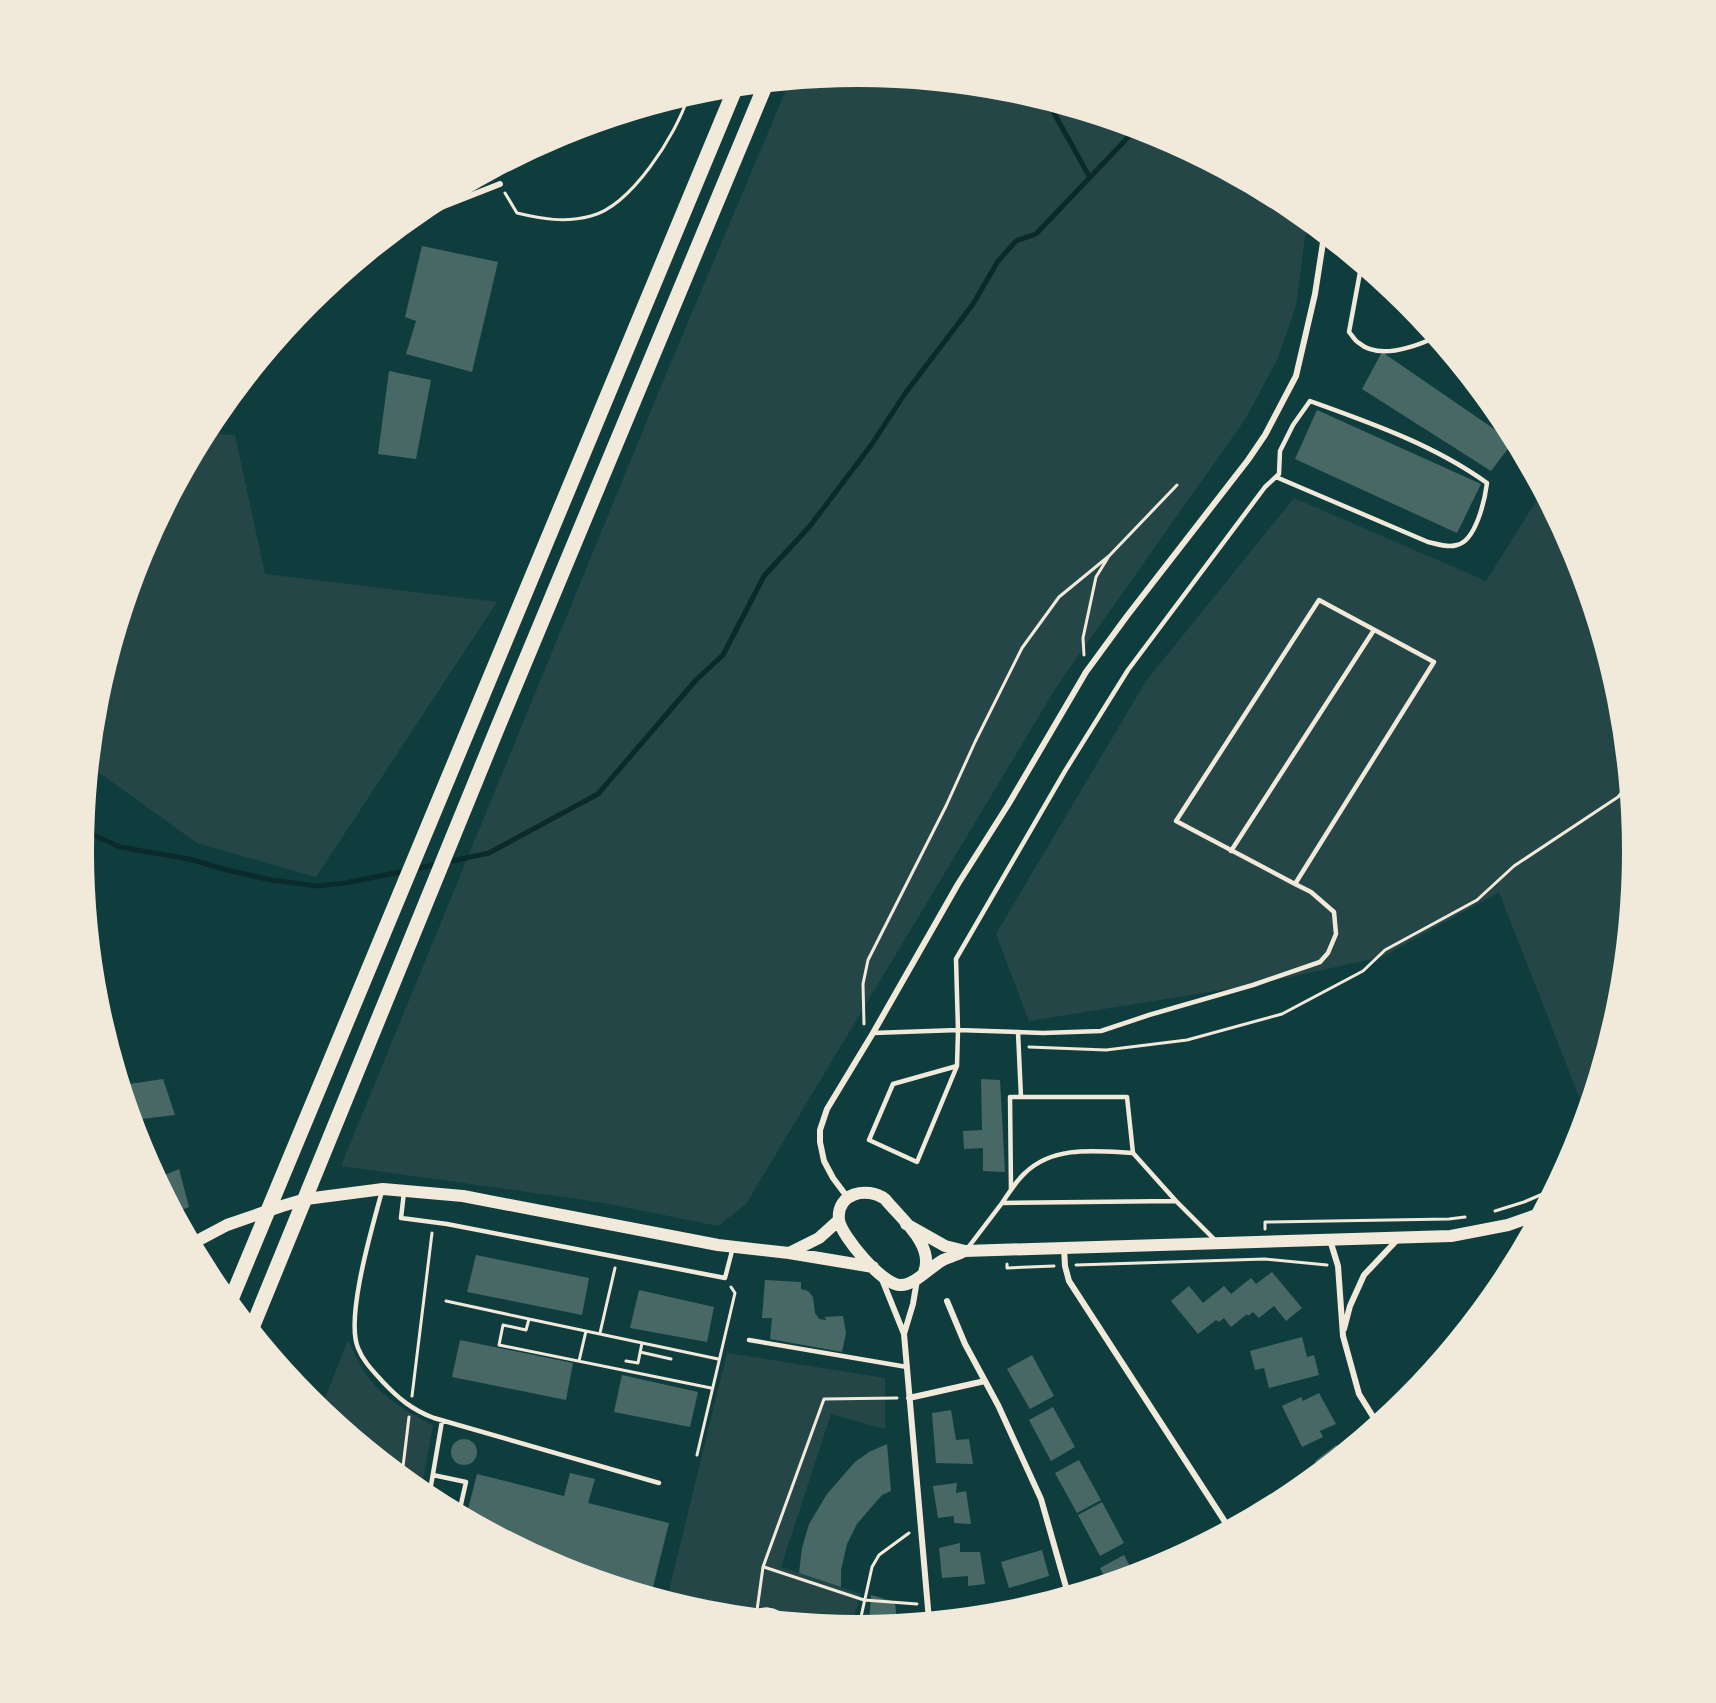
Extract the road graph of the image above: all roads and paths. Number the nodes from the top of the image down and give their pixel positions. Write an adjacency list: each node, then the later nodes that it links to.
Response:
1 (762, 94): 52 (main road)
2 (731, 98): 48 (main road)
3 (684, 108): 4 (path)
4 (500, 184): 5 (street)
5 (460, 199)
6 (1323, 245): 13 (street)
7 (1360, 275): 8 (lane)
8 (1428, 341)
9 (1275, 477): 9 (lane); 16 (lane)
10 (1177, 485): 11 (path)
11 (1109, 556): 13 (path); 18 (path)
12 (1374, 630): 14 (lane); 14 (lane); 15 (lane)
13 (1086, 672): 18 (street)
14 (1231, 850): 15 (lane)
15 (1295, 884): 17 (lane)
16 (958, 1030): 17 (lane); 18 (lane); 19 (lane)
17 (1018, 1032): 20 (lane)
18 (873, 1033): 26 (street)
19 (957, 1066): 19 (lane)
20 (1021, 1097): 21 (lane); 24 (lane)
21 (1133, 1153): 24 (lane); 27 (lane)
22 (383, 1189): 23 (main road); 36 (main road); 70 (lane)
23 (404, 1190): 33 (lane); 40 (main road)
24 (1011, 1190): 28 (lane)
25 (1542, 1194): 29 (path)
26 (848, 1198): 32 (main road); 34 (main road)
27 (1176, 1201): 28 (lane); 39 (lane)
28 (1002, 1203): 42 (lane)
29 (1494, 1211)
30 (1467, 1216): 38 (path)
31 (1529, 1218): 35 (main road)
32 (839, 1220): 43 (main road); 45 (main road)
33 (433, 1222): 44 (lane); 70 (path)
34 (906, 1224): 42 (main road); 46 (main road)
35 (1400, 1236): 37 (main road); 56 (street)
36 (200, 1240)
37 (1330, 1240): 38 (main road); 56 (street)
38 (1265, 1241): 39 (main road)
39 (1218, 1243): 41 (main road)
40 (733, 1247): 43 (main road); 47 (lane)
41 (1064, 1248): 42 (main road); 79 (street)
42 (965, 1251): 46 (main road)
43 (789, 1252): 45 (main road)
44 (618, 1257): 47 (lane); 54 (path)
45 (877, 1272): 46 (main road); 55 (street)
46 (920, 1276): 55 (street)
47 (726, 1278): 61 (path)
48 (234, 1293)
49 (446, 1301): 51 (path)
50 (947, 1301): 67 (street)
51 (529, 1319): 53 (path); 62 (path)
52 (255, 1321)
53 (586, 1331): 54 (path); 62 (path)
54 (600, 1334): 58 (path)
55 (904, 1334): 65 (street)
56 (1343, 1336): 71 (street)
57 (749, 1340): 65 (lane)
58 (642, 1343): 59 (path); 61 (path)
59 (640, 1352): 60 (path); 64 (path)
60 (671, 1359)
61 (718, 1359): 68 (path)
62 (579, 1361): 66 (path)
63 (626, 1361): 64 (path)
64 (631, 1362): 66 (path)
65 (907, 1367): 69 (street)
66 (629, 1371): 68 (path)
67 (985, 1381): 69 (street); 82 (street)
68 (711, 1388): 73 (path)
69 (909, 1398): 80 (street); 81 (path)
70 (411, 1408): 72 (lane); 74 (path)
71 (1373, 1416)
72 (442, 1420): 75 (lane); 76 (lane)
73 (696, 1455)
74 (403, 1465)
75 (433, 1475): 77 (lane); 78 (lane)
76 (659, 1483)
77 (431, 1486)
78 (461, 1505)
79 (1225, 1522)
80 (920, 1525): 83 (path); 84 (street)
81 (763, 1567): 83 (path); 85 (path)
82 (1066, 1587)
83 (864, 1600): 84 (path); 87 (path)
84 (927, 1605): 86 (street)
85 (757, 1609)
86 (928, 1612)
87 (860, 1616)

